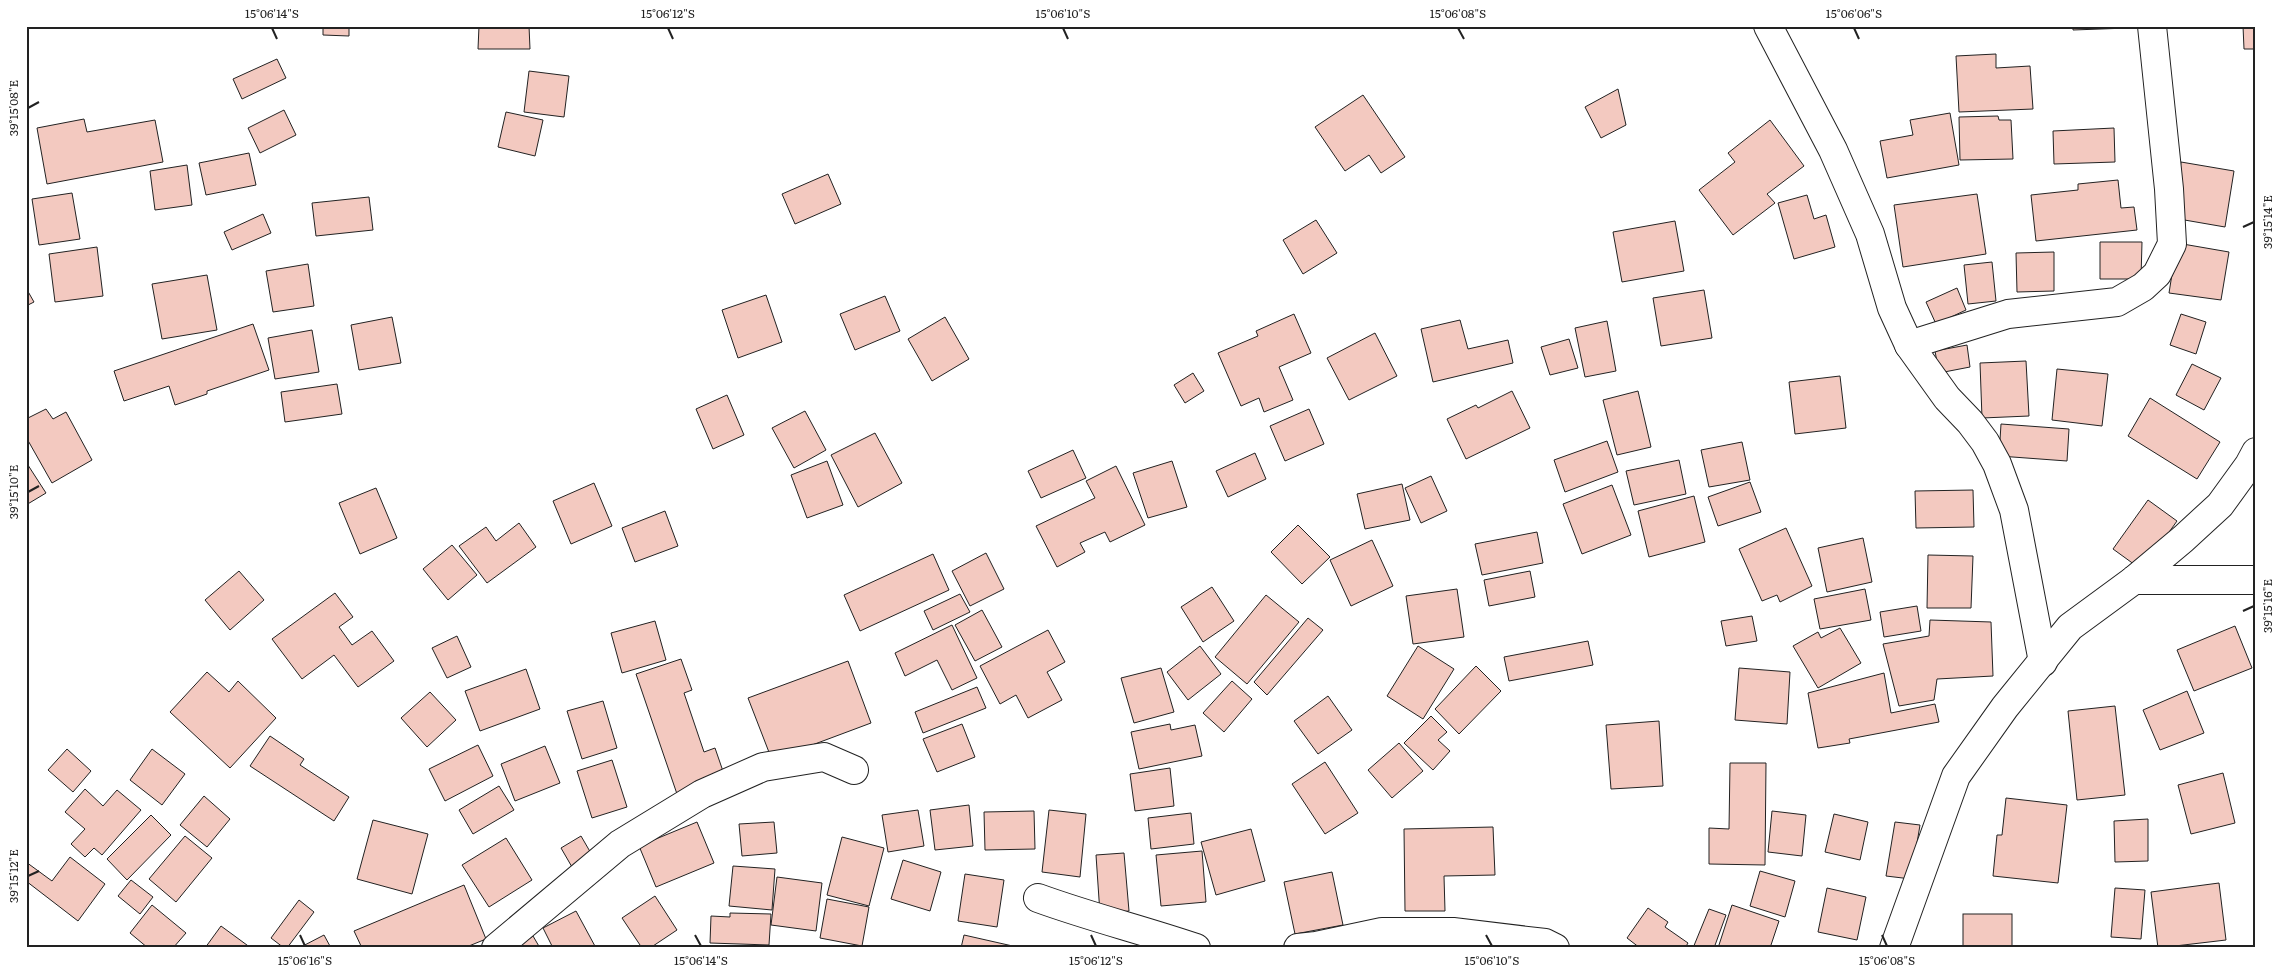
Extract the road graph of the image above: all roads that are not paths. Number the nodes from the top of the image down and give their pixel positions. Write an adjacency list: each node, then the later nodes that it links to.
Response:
1 (1768, 26): 3 (street)
2 (2152, 26): 3 (street)
3 (1908, 345): 7 (street)
4 (2256, 452): 5 (street)
5 (2134, 580): 6 (street); 7 (street)
6 (2256, 580)
7 (2043, 662): 14 (street)
8 (854, 770): 10 (street)
9 (1038, 898): 11 (street)
10 (496, 948)
11 (1196, 948)
12 (1298, 948): 13 (street)
13 (1556, 948)
14 (1894, 948)

